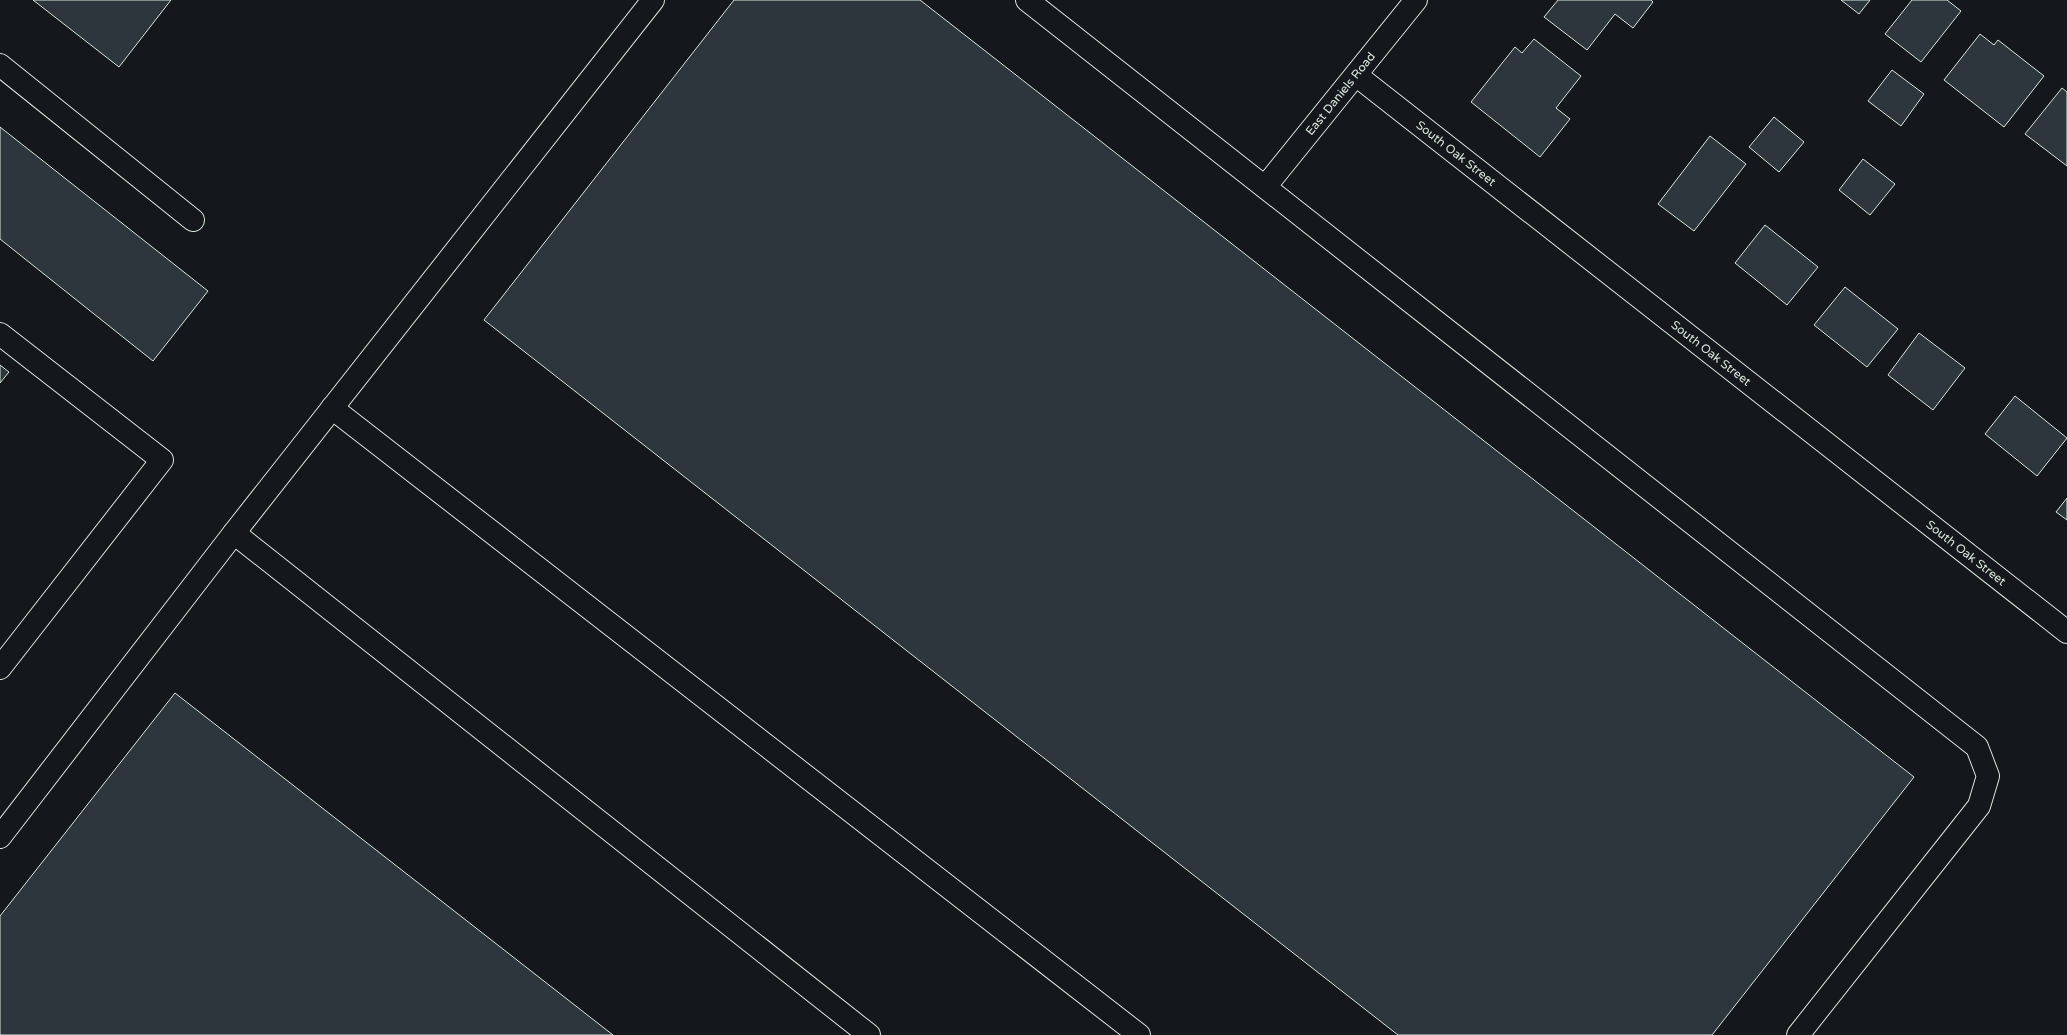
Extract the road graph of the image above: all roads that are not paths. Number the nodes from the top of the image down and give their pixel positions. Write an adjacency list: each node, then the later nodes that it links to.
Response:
1 (653, 0): 9 (street)
2 (1027, 0): 6 (street)
3 (1416, 0): 5 (street, East Daniels Road)
4 (0, 64): 7 (street)
5 (1356, 75): 6 (street, East Daniels Road); 11 (street, South Oak Street)
6 (1265, 187): 16 (street)
7 (193, 220)
8 (0, 334): 12 (street)
9 (332, 408): 10 (street); 15 (street)
10 (234, 533): 13 (street); 14 (street)
11 (2067, 632)
12 (0, 668)
13 (0, 837)
14 (869, 1035)
15 (1139, 1035)
16 (1798, 1035)

